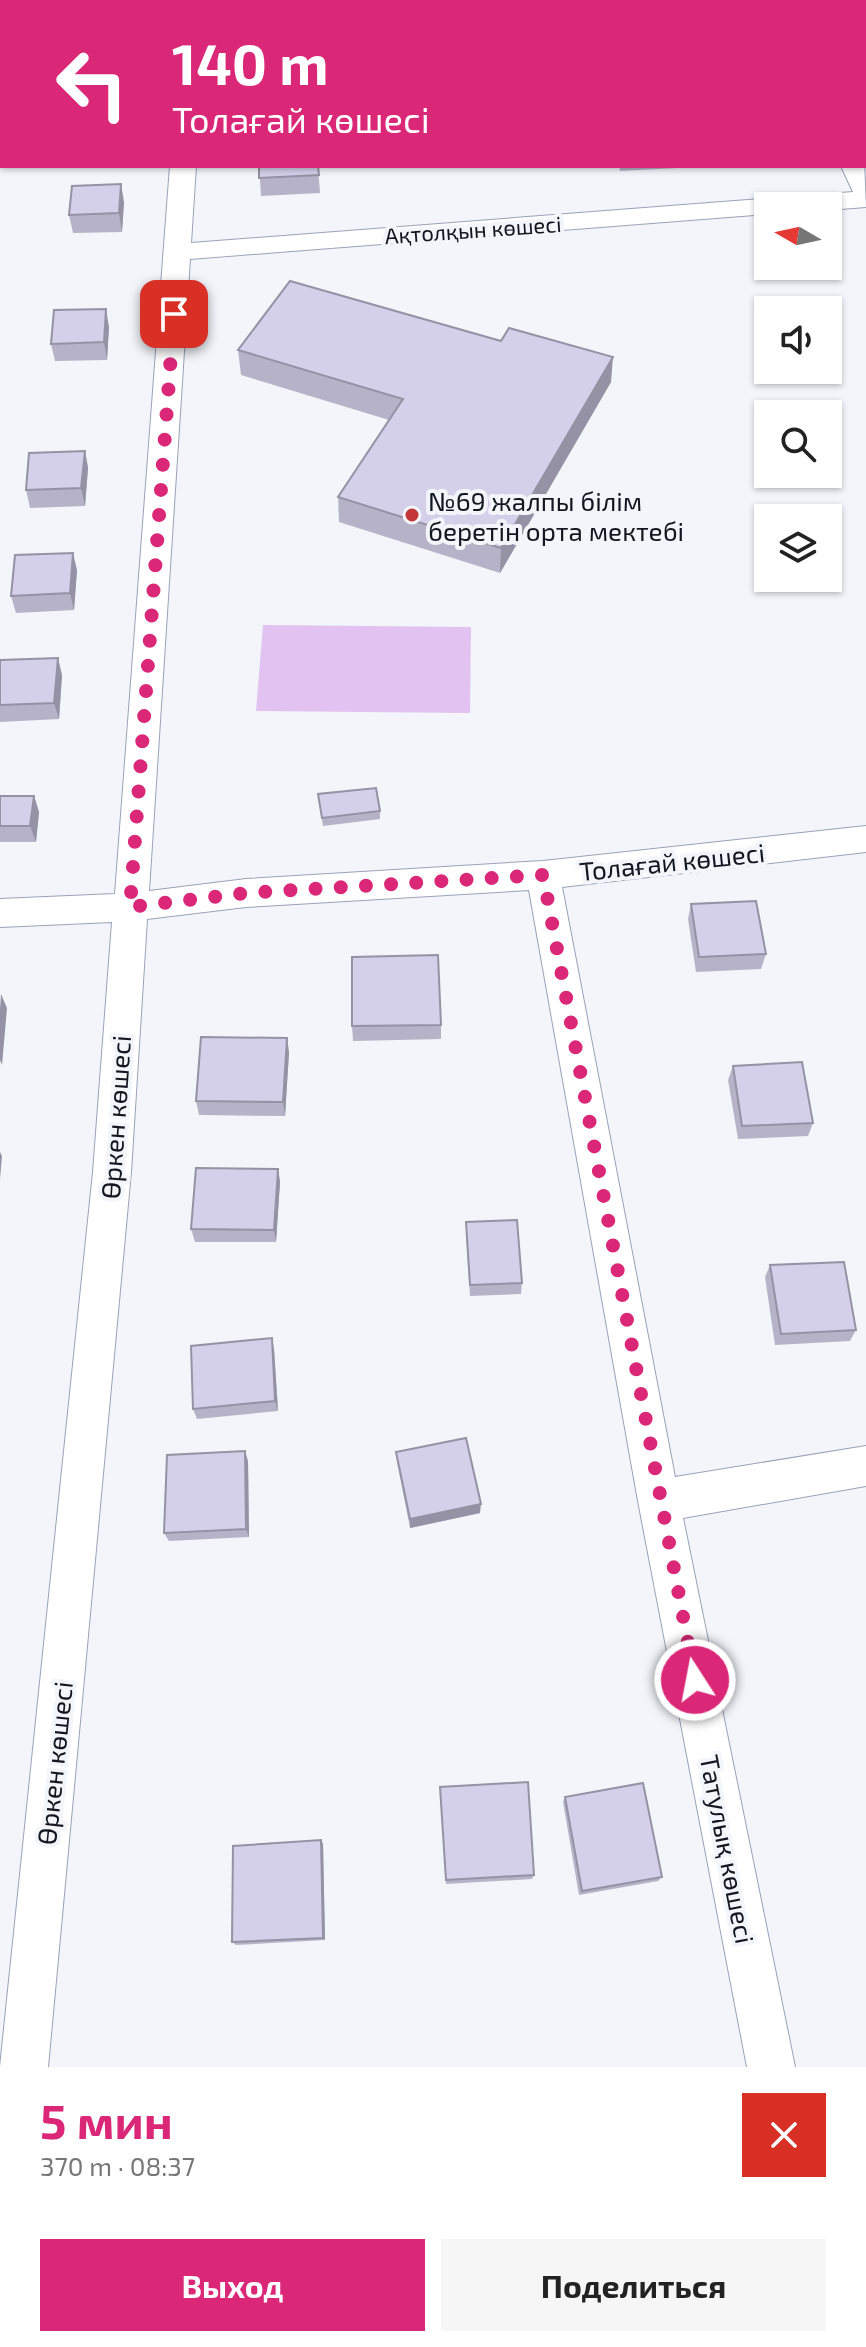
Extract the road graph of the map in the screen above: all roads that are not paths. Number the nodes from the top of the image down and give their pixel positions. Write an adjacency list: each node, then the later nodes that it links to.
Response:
1 (183, 168): 7 (street, Өркен көшесі)
2 (855, 168): 3 (street)
3 (866, 192)
4 (866, 199): 5 (street, Ақтолқын көшесі)
5 (842, 201)
6 (754, 207): 7 (street, Ақтолқын көшесі)
7 (178, 252): 10 (street, Өркен көшесі)
8 (866, 839): 9 (street, Толағай көшесі)
9 (543, 875): 10 (street, Толағай көшесі); 13 (street, Татулық көшесі)
10 (130, 907): 11 (street, Толағай көшесі); 14 (street, Өркен көшесі)
11 (0, 913)
12 (866, 1466): 13 (street)
13 (659, 1501): 15 (street, Татулық көшесі)
14 (24, 2067)
15 (771, 2067)

